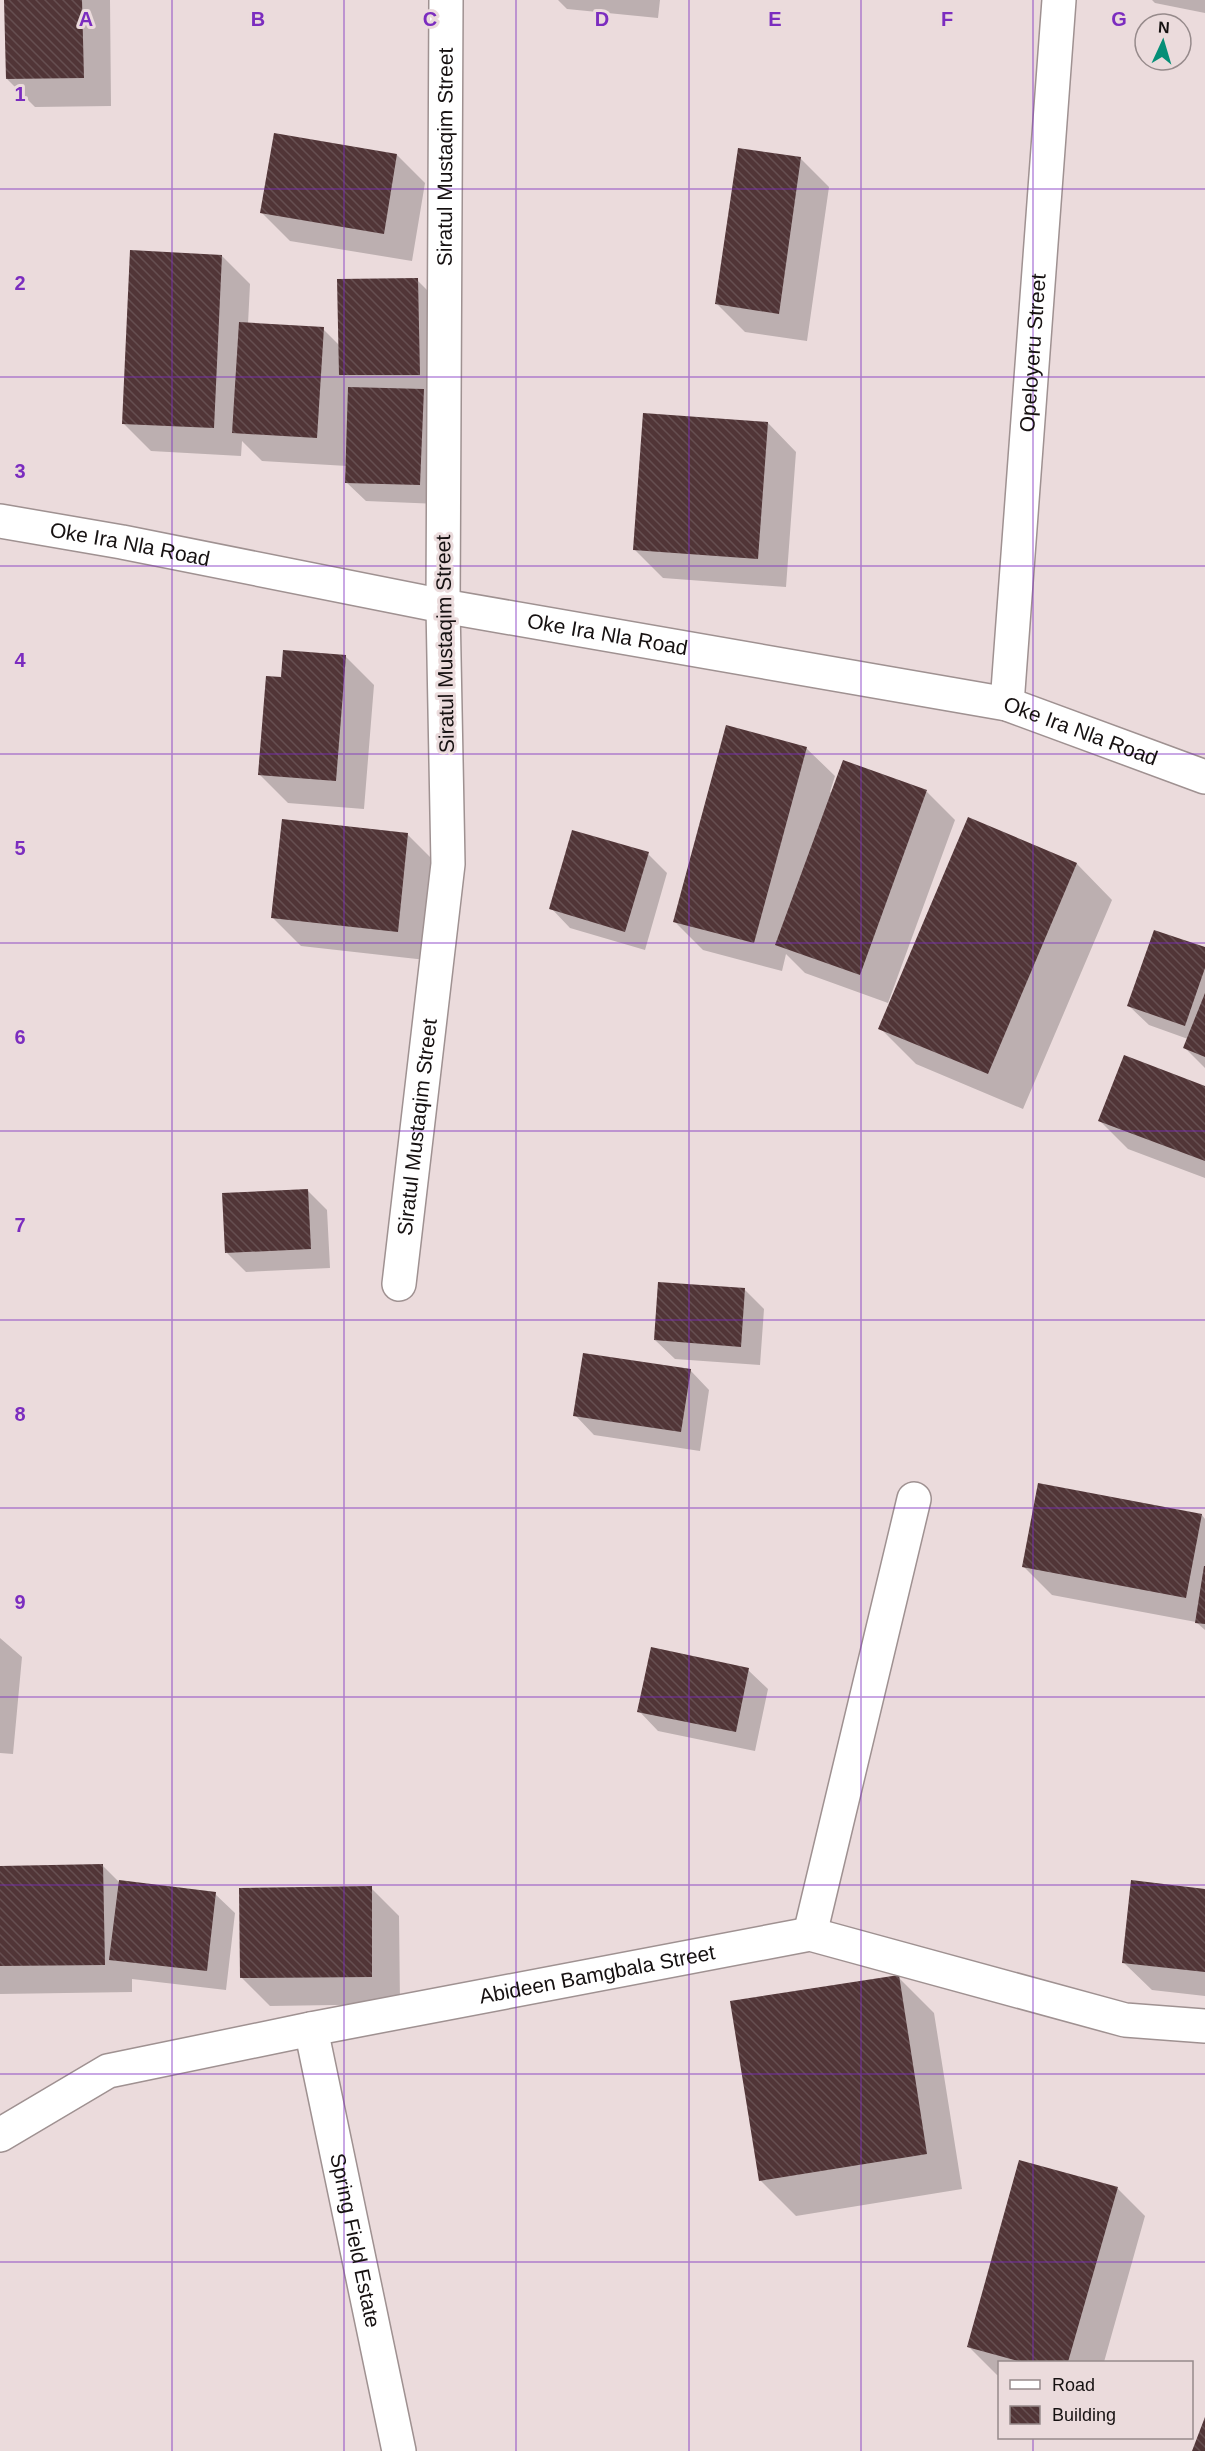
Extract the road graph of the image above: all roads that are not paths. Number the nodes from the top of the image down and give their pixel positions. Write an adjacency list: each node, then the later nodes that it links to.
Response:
1 (446, 0): 4 (street, Siratul Mustaqim Street)
2 (1059, 0): 5 (street, Opeloyeru Street)
3 (0, 521): 4 (street, Oke Ira Nla Road)
4 (443, 606): 5 (street, Oke Ira Nla Road); 7 (street, Siratul Mustaqim Street)
5 (1007, 704): 6 (street, Oke Ira Nla Road)
6 (1205, 777)
7 (399, 1284)
8 (914, 1499): 9 (street)
9 (810, 1934): 10 (street, Abideen Bamgbala Street); 11 (street, Abideen Bamgbala Street)
10 (1205, 2026)
11 (311, 2029): 12 (street, Abideen Bamgbala Street); 13 (street, Spring Field Estate)
12 (0, 2135)
13 (399, 2451)

